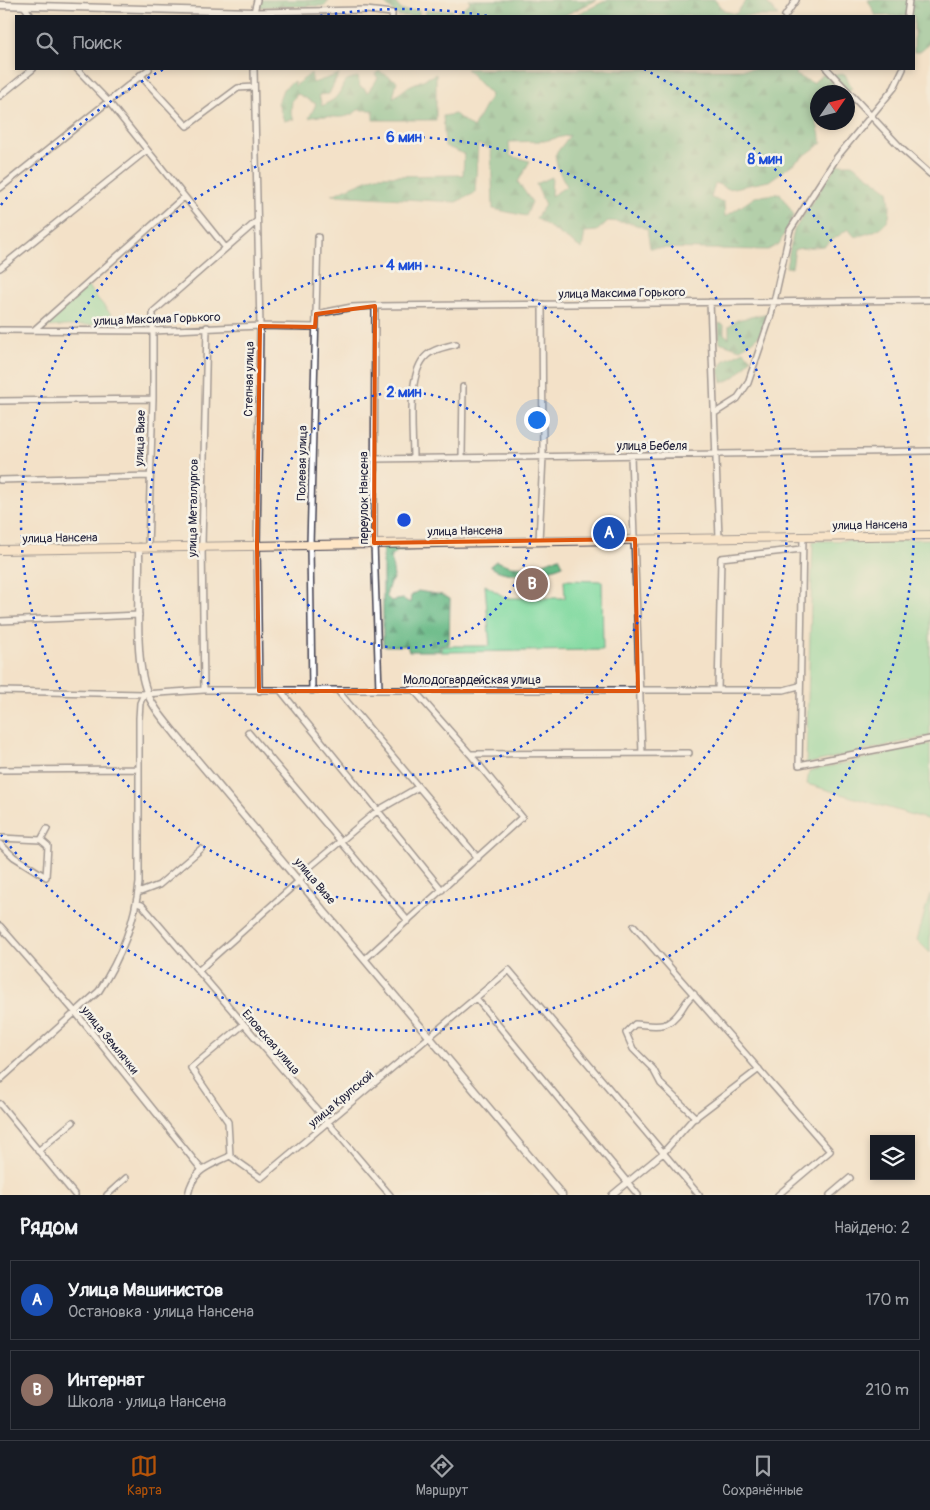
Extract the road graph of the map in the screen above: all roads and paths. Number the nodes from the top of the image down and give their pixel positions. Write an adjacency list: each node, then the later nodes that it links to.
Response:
1 (257, 0): 7 (street)
2 (796, 0): 9 (street)
3 (909, 0): 10 (street)
4 (27, 4): 5 (street); 6 (street)
5 (0, 5)
6 (201, 14): 7 (street)
7 (253, 14): 8 (street)
8 (392, 15)
9 (786, 15)
10 (907, 15)
11 (32, 70): 19 (street)
12 (78, 70): 20 (street)
13 (148, 70): 17 (street)
14 (254, 70): 18 (street, Степная улица)
15 (828, 70): 21 (street)
16 (903, 70): 21 (street)
17 (140, 75): 18 (street); 20 (street)
18 (254, 87): 26 (street, Степная улица)
19 (0, 96)
20 (108, 102): 22 (street); 24 (street)
21 (870, 114): 23 (street); 32 (street)
22 (147, 150): 25 (street); 29 (street)
23 (930, 174)
24 (0, 188)
25 (184, 197): 28 (street); 40 (street)
26 (257, 221): 28 (street, улица Визе); 36 (street, Степная улица)
27 (318, 237): 35 (street, Полевая улица)
28 (225, 247): 41 (street, улица Визе)
29 (0, 268)
30 (930, 300): 32 (street, улица Максима Горького)
31 (710, 302): 32 (street, улица Максима Горького); 33 (street, улица Максима Горького); 46 (street)
32 (774, 302): 46 (street)
33 (542, 304): 34 (street, улица Максима Горького); 49 (street)
34 (375, 306): 35 (street, улица Максима Горького); 53 (street, переулок Нансена)
35 (316, 314): 38 (street, Полевая улица)
36 (260, 326): 37 (street, улица Максима Горького); 38 (street, улица Максима Горького); 62 (street, Степная улица)
37 (207, 327): 41 (street, улица Максима Горького); 64 (street, улица Металлургов)
38 (315, 327): 63 (street, Полевая улица)
39 (0, 330): 40 (street, улица Максима Горького)
40 (34, 330): 41 (street, улица Максима Горького)
41 (153, 331): 44 (street, улица Визе)
42 (456, 344): 52 (street)
43 (463, 387): 51 (street)
44 (153, 399): 45 (street); 54 (street, улица Визе)
45 (0, 401)
46 (715, 412): 48 (street)
47 (930, 451): 48 (street, улица Бебеля)
48 (717, 455): 50 (street, улица Бебеля); 58 (street)
49 (542, 456): 50 (street, улица Бебеля); 51 (street, улица Бебеля); 60 (street)
50 (631, 456): 59 (street)
51 (462, 457): 52 (street, улица Бебеля)
52 (413, 458): 53 (street, улица Бебеля)
53 (373, 459): 61 (street, переулок Нансена)
54 (150, 476): 55 (street); 66 (street, улица Визе)
55 (0, 480)
56 (930, 535): 57 (main road, улица Нансена)
57 (803, 537): 58 (main road, улица Нансена); 67 (street)
58 (719, 538): 59 (main road, улица Нансена)
59 (635, 539): 60 (main road, улица Нансена); 81 (street)
60 (539, 542): 61 (main road, улица Нансена)
61 (374, 543): 63 (main road, улица Нансена); 76 (street, переулок Нансена)
62 (256, 545): 63 (main road, улица Нансена); 64 (main road, улица Нансена); 74 (street, Степная улица)
63 (310, 545): 80 (street, Полевая улица)
64 (202, 546): 66 (main road, улица Нансена); 73 (street, улица Металлургов)
65 (139, 547): 66 (main road, улица Нансена); 68 (main road, улица Нансена); 69 (street, улица Визе)
66 (148, 547)
67 (802, 549): 71 (street); 77 (street)
68 (0, 550)
69 (139, 615): 70 (street); 82 (street, улица Визе)
70 (0, 621)
71 (799, 686): 77 (street, Молодогвардейская улица); 84 (street)
72 (413, 689): 76 (street, Молодогвардейская улица); 81 (street, Молодогвардейская улица); 87 (street)
73 (204, 690): 74 (street, Молодогвардейская улица); 82 (street, Молодогвардейская улица)
74 (259, 690): 79 (street, Молодогвардейская улица)
75 (338, 690): 76 (street, Молодогвардейская улица); 80 (street, Молодогвардейская улица); 90 (street)
76 (379, 690)
77 (718, 690): 81 (street, Молодогвардейская улица)
78 (0, 691): 82 (street, Молодогвардейская улица)
79 (280, 691): 80 (street, Молодогвардейская улица); 91 (street)
80 (312, 691)
81 (638, 691): 85 (street)
82 (146, 693): 88 (street); 99 (street, улица Визе)
83 (248, 732): 95 (street)
84 (930, 739)
85 (642, 753): 86 (street); 87 (street)
86 (689, 753)
87 (470, 754): 98 (street)
88 (139, 769): 89 (street); 101 (street)
89 (0, 770)
90 (417, 788): 91 (street); 98 (street)
91 (377, 811): 95 (street); 100 (street)
92 (47, 829): 94 (street)
93 (0, 838): 94 (street)
94 (41, 840): 96 (street)
95 (341, 842): 99 (street); 103 (street)
96 (0, 844)
97 (201, 849): 101 (street)
98 (478, 858): 100 (street)
99 (300, 880): 106 (street, улица Визе); 107 (street)
100 (442, 890): 103 (street)
101 (138, 893): 102 (street)
102 (137, 903): 107 (street, Еловская улица); 110 (street)
103 (408, 921): 106 (street)
104 (0, 926): 110 (street, улица Землячки)
105 (634, 926): 108 (street)
106 (365, 960): 112 (street, улица Визе)
107 (198, 971): 111 (street, Еловская улица)
108 (694, 994): 113 (street); 116 (street)
109 (476, 998): 112 (street, улица Крупской); 120 (street, улица Крупской); 125 (street)
110 (76, 1013): 114 (street); 122 (street, улица Землячки)
111 (243, 1024): 118 (street, Еловская улица); 121 (street)
112 (430, 1038): 118 (street, улица Крупской); 130 (street, улица Визе)
113 (759, 1069): 116 (street); 134 (street)
114 (0, 1080)
115 (0, 1104): 119 (street)
116 (696, 1118): 120 (street)
117 (73, 1122): 119 (street)
118 (328, 1122): 121 (street, улица Крупской); 129 (street, Еловская улица)
119 (38, 1151): 126 (street)
120 (663, 1153): 125 (street); 133 (street)
121 (230, 1156): 122 (street)
122 (201, 1169): 128 (street)
123 (126, 1178): 127 (street)
124 (850, 1178): 135 (street)
125 (628, 1182): 131 (street); 132 (street)
126 (75, 1195)
127 (107, 1195)
128 (188, 1195)
129 (390, 1195)
130 (562, 1195)
131 (612, 1195)
132 (638, 1195)
133 (699, 1195)
134 (778, 1195)
135 (830, 1195)

